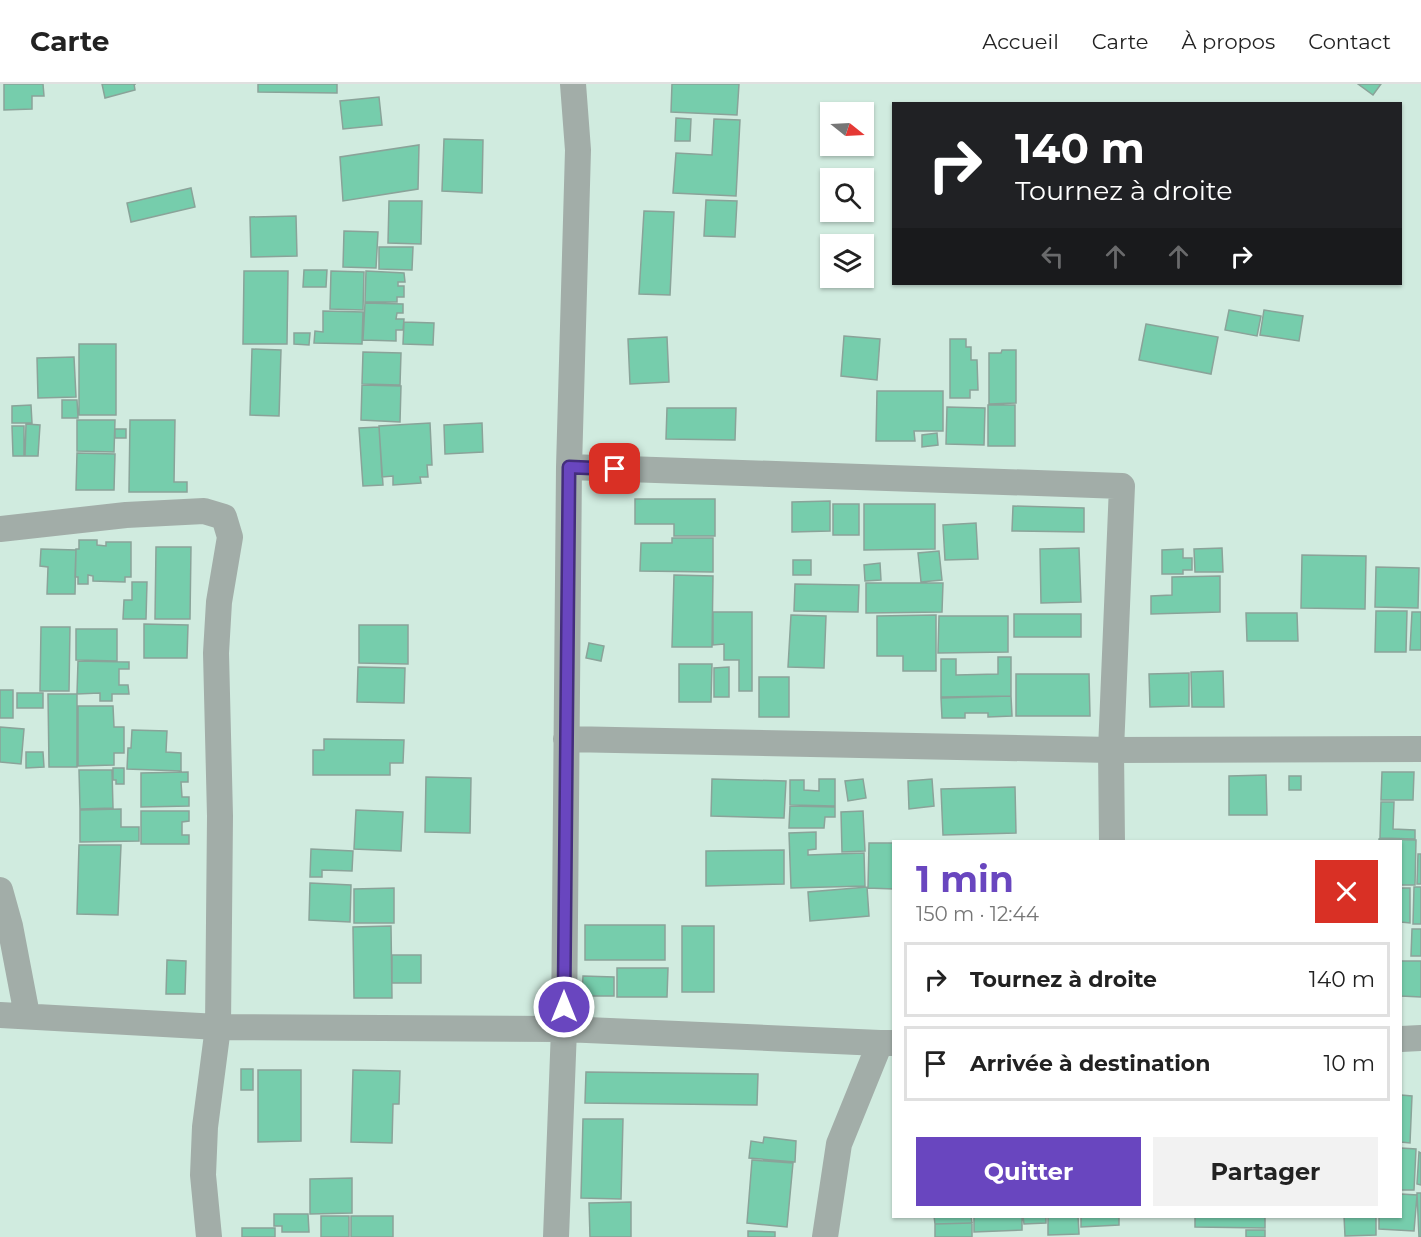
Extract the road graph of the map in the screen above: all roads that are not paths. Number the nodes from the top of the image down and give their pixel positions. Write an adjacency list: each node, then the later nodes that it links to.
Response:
1 (573, 84): 2 (street)
2 (569, 467): 4 (street); 6 (street)
3 (0, 529): 11 (street)
4 (566, 739): 6 (street); 12 (street)
5 (1421, 749): 6 (street)
6 (1111, 750): 7 (street)
7 (1112, 840)
8 (0, 890): 10 (street)
9 (0, 1015): 10 (street)
10 (27, 1015): 11 (street)
11 (218, 1028): 12 (street); 16 (street)
12 (564, 1029): 15 (street); 17 (street)
13 (1421, 1038): 14 (street)
14 (1402, 1039)
15 (887, 1043): 18 (street)
16 (209, 1237)
17 (556, 1237)
18 (825, 1237)

